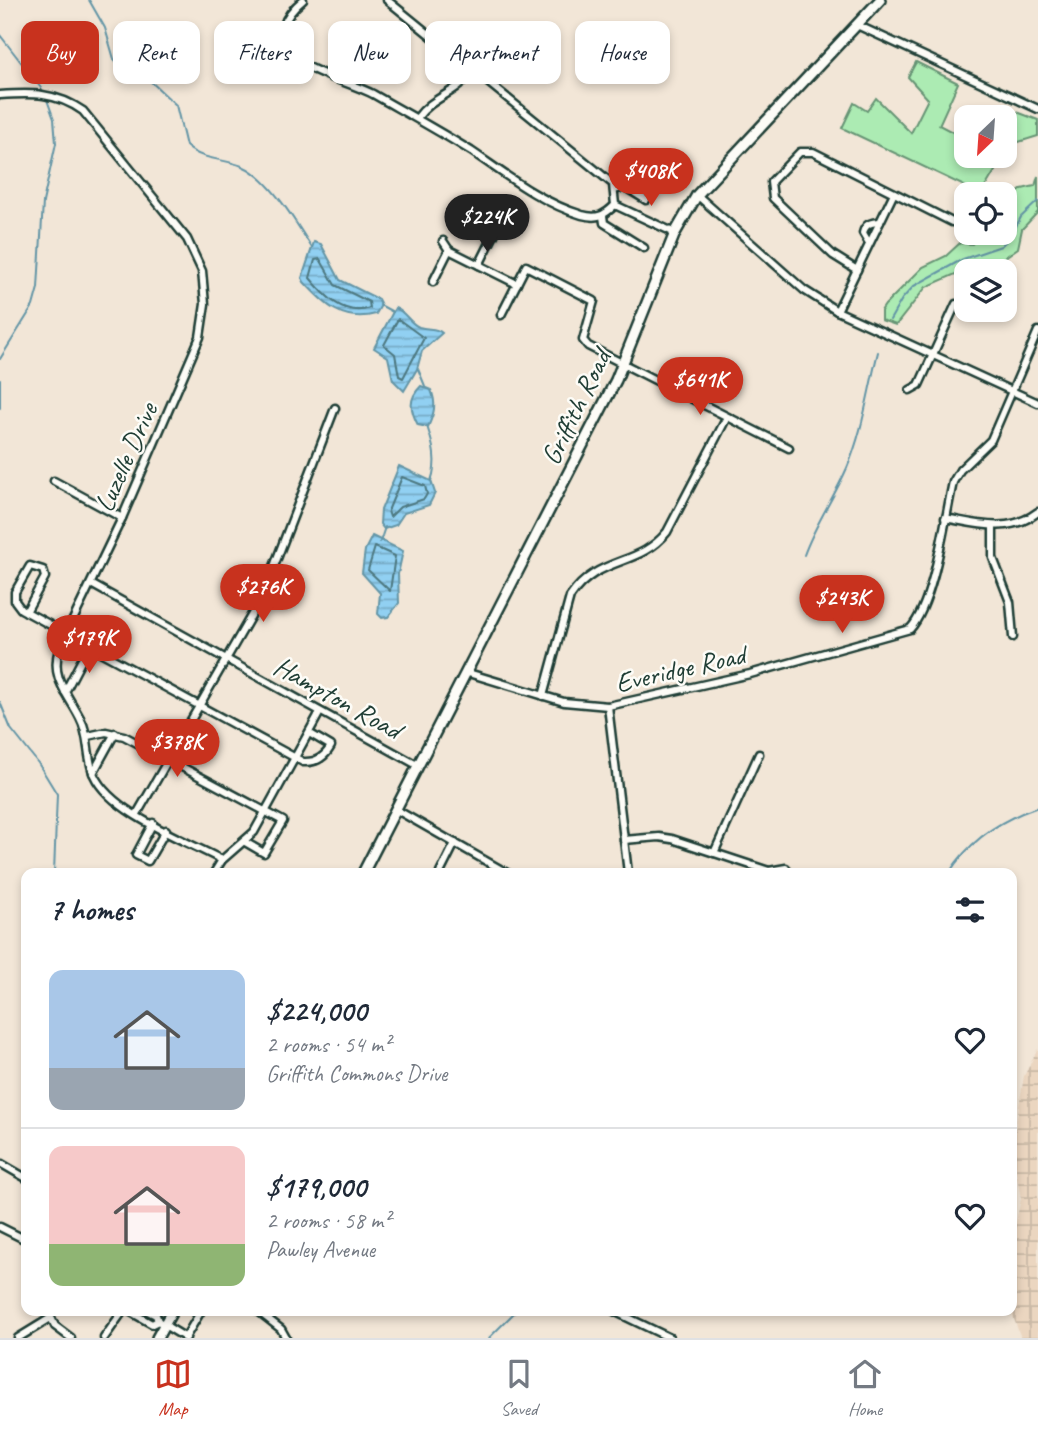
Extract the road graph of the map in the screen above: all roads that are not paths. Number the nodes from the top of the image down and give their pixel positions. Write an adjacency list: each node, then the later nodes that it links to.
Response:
1 (303, 0): 10 (street)
2 (387, 0): 5 (street)
3 (880, 0): 4 (street, Griffith Road)
4 (857, 26): 9 (street); 13 (street, Griffith Road)
5 (425, 32)
6 (462, 84): 10 (street)
7 (488, 84): 11 (street)
8 (0, 95): 43 (street, Luzelle Drive)
9 (1038, 109)
10 (417, 118): 16 (street)
11 (614, 190): 14 (street); 15 (street)
12 (894, 192): 17 (street); 18 (street); 26 (street)
13 (696, 195): 20 (street, Griffith Road); 30 (street)
14 (646, 200)
15 (615, 205): 16 (street); 20 (street)
16 (603, 216): 23 (street)
17 (880, 222): 22 (street); 22 (street)
18 (952, 222)
19 (497, 229): 25 (street)
20 (675, 233): 34 (street, Griffith Road)
21 (443, 241): 24 (street)
22 (869, 243): 26 (street)
23 (643, 248)
24 (449, 250): 25 (street); 27 (street)
25 (479, 265): 28 (street)
26 (857, 270): 30 (street)
27 (433, 282)
28 (517, 284): 31 (street); 34 (street)
29 (954, 309): 33 (street)
30 (837, 311): 33 (street)
31 (501, 315)
32 (1038, 331): 36 (street, Everidge Road)
33 (933, 356): 35 (street); 36 (street)
34 (624, 362): 39 (street); 52 (street, Griffith Road)
35 (909, 390)
36 (1011, 391): 37 (street); 44 (street, Everidge Road)
37 (1038, 403)
38 (335, 408): 51 (street)
39 (727, 417): 40 (street); 54 (street)
40 (789, 447)
41 (54, 481): 43 (street)
42 (1038, 512): 45 (street)
43 (122, 518): 46 (street, Luzelle Drive)
44 (945, 518): 45 (street); 56 (street, Everidge Road)
45 (993, 526): 49 (street)
46 (91, 584): 48 (street, Luzelle Drive); 51 (street, Hampton Road)
47 (26, 612): 47 (street); 48 (street)
48 (67, 634): 50 (street); 53 (street, Luzelle Drive)
49 (1013, 637)
50 (89, 646): 53 (street); 55 (street)
51 (226, 660): 55 (street); 57 (street, Hampton Road)
52 (465, 672): 54 (street, Everidge Road); 64 (street, Griffith Road)
53 (65, 692): 60 (street, Luzelle Drive)
54 (543, 696): 56 (street, Everidge Road)
55 (199, 706): 62 (street); 63 (street)
56 (608, 706): 71 (street)
57 (320, 712): 59 (street); 64 (street, Hampton Road)
58 (115, 733): 60 (street); 63 (street); 65 (street)
59 (309, 733): 62 (street); 62 (street)
60 (88, 736): 65 (street, Luzelle Drive)
61 (759, 754): 74 (street)
62 (296, 758): 67 (street)
63 (169, 759): 67 (street); 68 (street)
64 (417, 765): 66 (street, Griffith Road)
65 (93, 772): 68 (street, Luzelle Drive)
66 (395, 809): 73 (street); 77 (street, Griffith Road)
67 (267, 812): 72 (street); 72 (street)
68 (137, 814): 69 (street, Luzelle Drive)
69 (153, 823): 70 (street, Luzelle Drive); 70 (street)
70 (166, 830): 75 (street, Luzelle Drive)
71 (624, 840): 74 (street); 80 (street)
72 (245, 842): 75 (street)
73 (455, 843): 78 (street); 79 (street)
74 (714, 853): 81 (street)
75 (222, 860): 76 (street)
76 (217, 868)
77 (366, 868)
78 (442, 868)
79 (498, 868)
80 (627, 868)
81 (760, 868)
82 (0, 1163): 83 (street)
83 (21, 1175)
84 (0, 1227): 85 (street)
85 (21, 1238)
86 (49, 1316): 94 (street)
87 (119, 1316): 98 (street)
88 (138, 1316): 95 (street)
89 (157, 1316): 95 (street)
90 (167, 1316): 95 (street)
91 (198, 1316): 100 (street)
92 (264, 1316): 101 (street)
93 (624, 1316): 102 (street)
94 (49, 1319): 96 (street); 97 (street)
95 (161, 1323): 99 (street); 100 (street)
96 (18, 1338)
97 (71, 1338)
98 (104, 1338)
99 (156, 1338)
100 (185, 1338)
101 (286, 1338)
102 (670, 1338)

